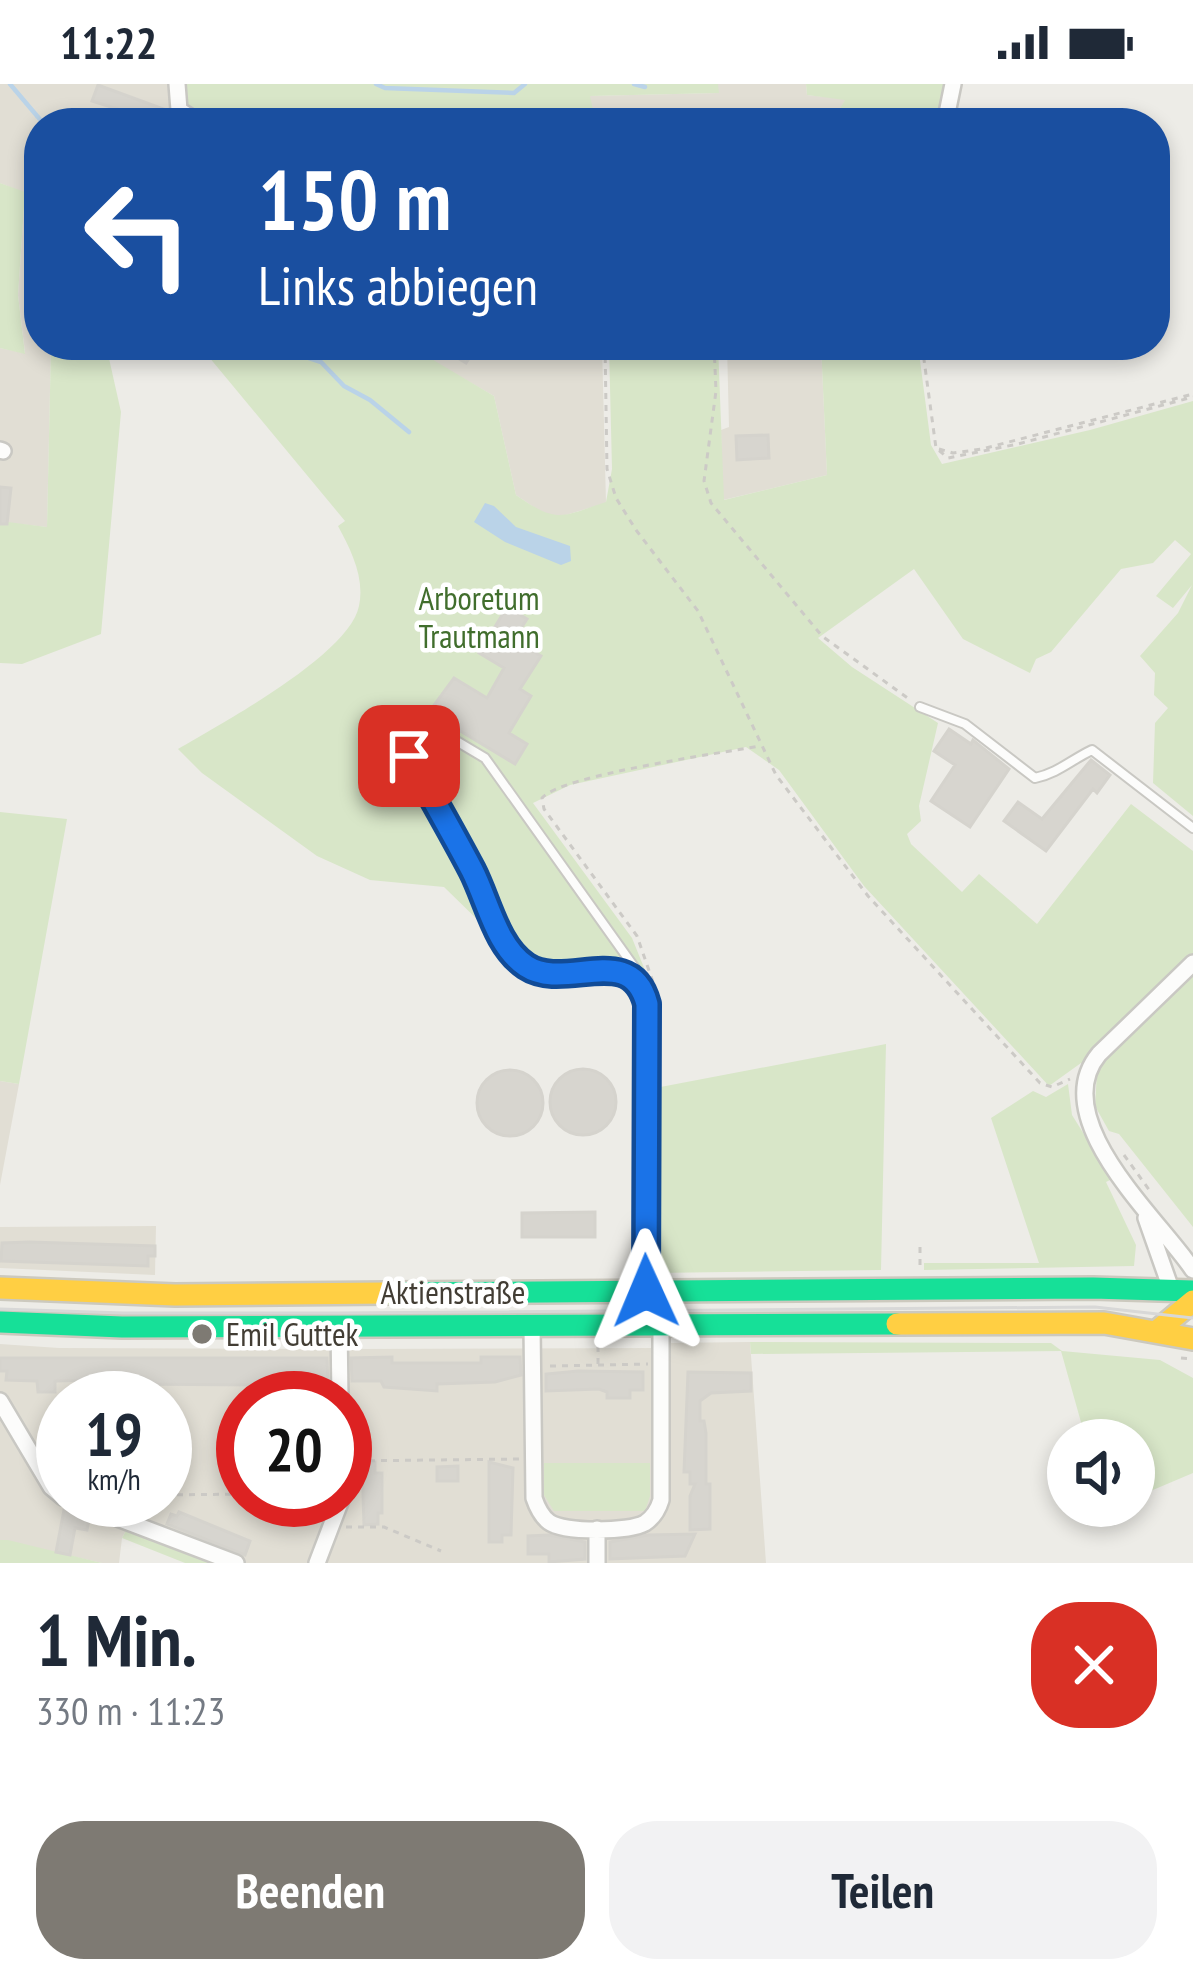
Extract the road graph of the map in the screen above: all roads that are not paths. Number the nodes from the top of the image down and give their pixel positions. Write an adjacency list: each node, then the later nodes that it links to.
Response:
1 (920, 707): 2 (lane)
2 (1193, 828)
3 (1193, 963): 5 (street)
4 (635, 979): 4 (lane); 8 (lane)
5 (1150, 1205): 6 (street); 9 (street)
6 (1193, 1270)
7 (0, 1288): 8 (main road, Aktienstraße)
8 (646, 1291): 9 (main road, Aktienstraße)
9 (1187, 1304): 14 (main road)
10 (0, 1322): 12 (main road, Aktienstraße)
11 (661, 1324): 13 (main road, Aktienstraße); 14 (main road, Aktienstraße); 21 (street)
12 (339, 1325): 13 (main road, Aktienstraße); 16 (street)
13 (532, 1325): 21 (street)
14 (1157, 1331): 15 (main road, Aktienstraße)
15 (1193, 1339)
16 (340, 1371)
17 (0, 1401): 18 (street)
18 (36, 1462)
19 (140, 1527): 22 (street)
20 (333, 1527): 23 (street)
21 (597, 1529): 24 (street)
22 (236, 1563)
23 (317, 1563)
24 (597, 1563)

